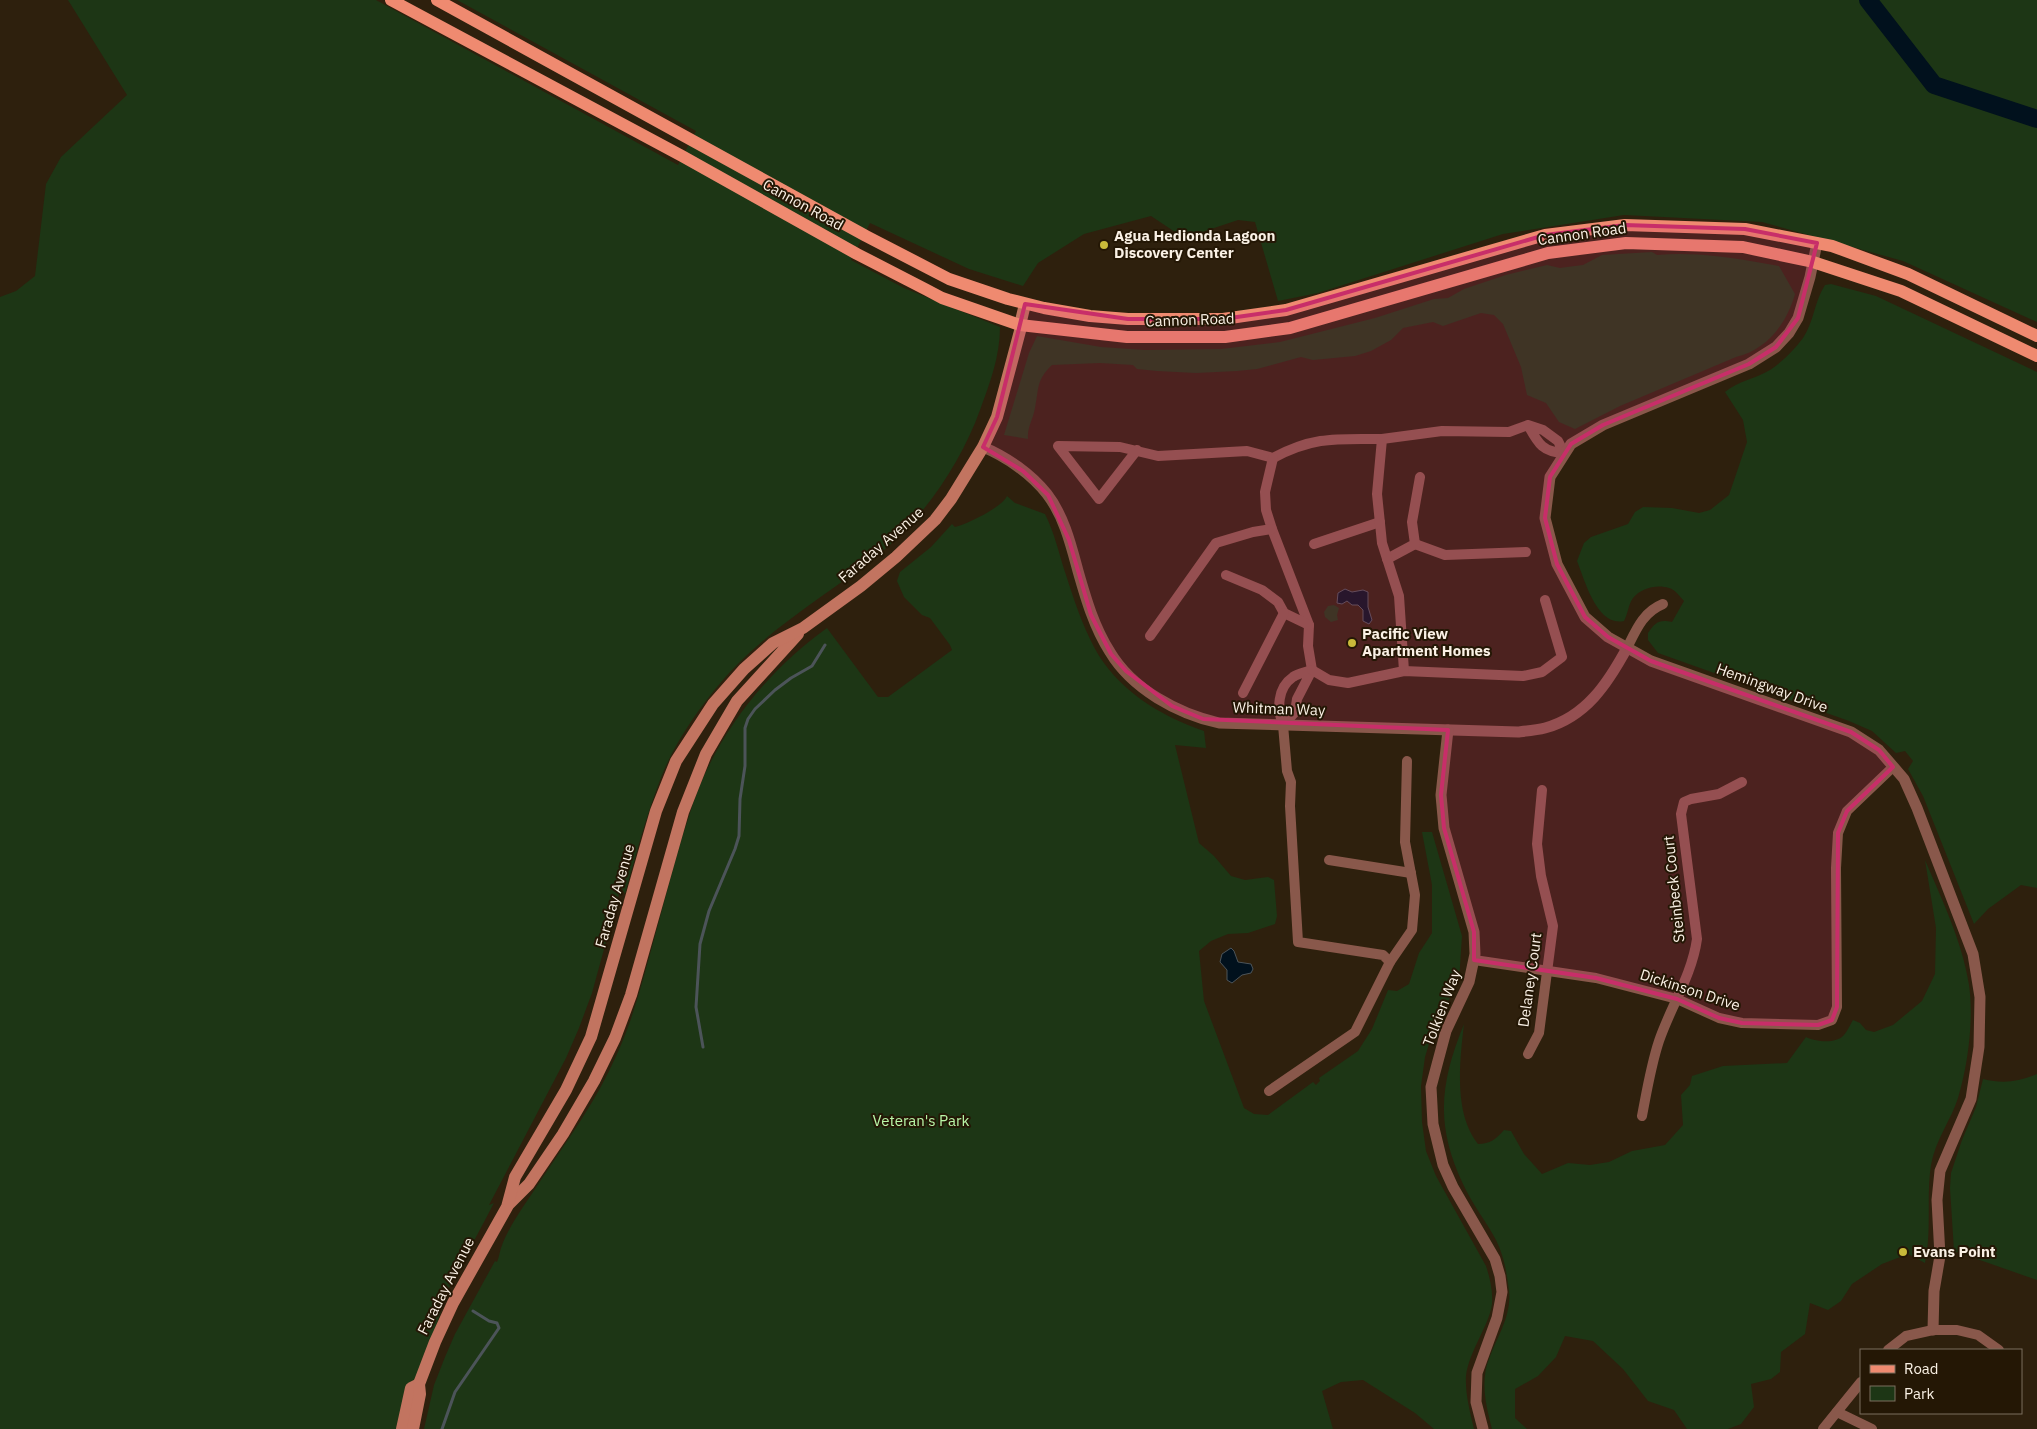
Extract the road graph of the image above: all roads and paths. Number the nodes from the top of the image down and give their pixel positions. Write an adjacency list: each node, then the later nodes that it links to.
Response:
1 (391, 0): 6 (main road, Cannon Road)
2 (438, 0): 5 (main road, Cannon Road)
3 (1817, 243): 4 (street, Hemingway Drive); 5 (main road, Cannon Road); 7 (main road, Cannon Road)
4 (1813, 262): 6 (main road, Cannon Road); 8 (main road, Cannon Road); 12 (street, Hemingway Drive)
5 (1025, 304): 6 (main road, Faraday Avenue)
6 (1020, 328): 10 (main road, Faraday Avenue)
7 (2037, 336)
8 (2037, 356)
9 (1382, 439): 12 (street); 13 (street); 15 (street)
10 (983, 447): 26 (main road, Faraday Avenue); 32 (street, Whitman Way)
11 (1137, 450): 11 (street); 13 (street)
12 (1564, 452): 28 (street, Hemingway Drive)
13 (1273, 458): 16 (street)
14 (1420, 477): 18 (street)
15 (1380, 522): 17 (street); 20 (street)
16 (1272, 529): 25 (street); 27 (street)
17 (1314, 544)
18 (1415, 544): 19 (street); 20 (street)
19 (1526, 552)
20 (1387, 559): 30 (street)
21 (1226, 575): 24 (street)
22 (1544, 600): 30 (street)
23 (1663, 604): 28 (street, Whitman Way)
24 (1284, 613): 25 (street); 31 (street)
25 (1308, 624): 29 (street)
26 (802, 628): 47 (main road, Faraday Avenue); 47 (main road, Faraday Avenue)
27 (1150, 636)
28 (1627, 648): 33 (street, Whitman Way); 35 (street, Hemingway Drive)
29 (1312, 670): 30 (street); 32 (street); 32 (street)
30 (1404, 671)
31 (1243, 693)
32 (1283, 725): 33 (street, Whitman Way); 41 (street)
33 (1448, 730): 40 (street, Tolkien Way)
34 (1407, 761): 39 (street)
35 (1893, 767): 43 (street, Dickinson Drive); 48 (street, Hemingway Drive)
36 (1742, 782): 43 (street, Steinbeck Court)
37 (1542, 790): 42 (street, Delaney Court)
38 (1329, 860): 39 (street)
39 (1411, 873): 41 (street)
40 (1474, 960): 42 (street, Dickinson Drive); 56 (street, Tolkien Way)
41 (1390, 962): 45 (street)
42 (1548, 970): 43 (street, Dickinson Drive); 44 (street, Delaney Court)
43 (1677, 999): 46 (street, Steinbeck Court)
44 (1528, 1054)
45 (1269, 1091)
46 (1642, 1116)
47 (507, 1207): 52 (main road, Faraday Avenue)
48 (1933, 1330): 49 (street); 50 (street)
49 (1889, 1349)
50 (1998, 1349)
51 (1860, 1383): 53 (street)
52 (419, 1384): 54 (main road, Faraday Avenue); 55 (main road, Faraday Avenue)
53 (1837, 1412): 57 (street); 58 (street)
54 (402, 1429)
55 (413, 1429)
56 (1483, 1429)
57 (1823, 1429)
58 (1872, 1429)

